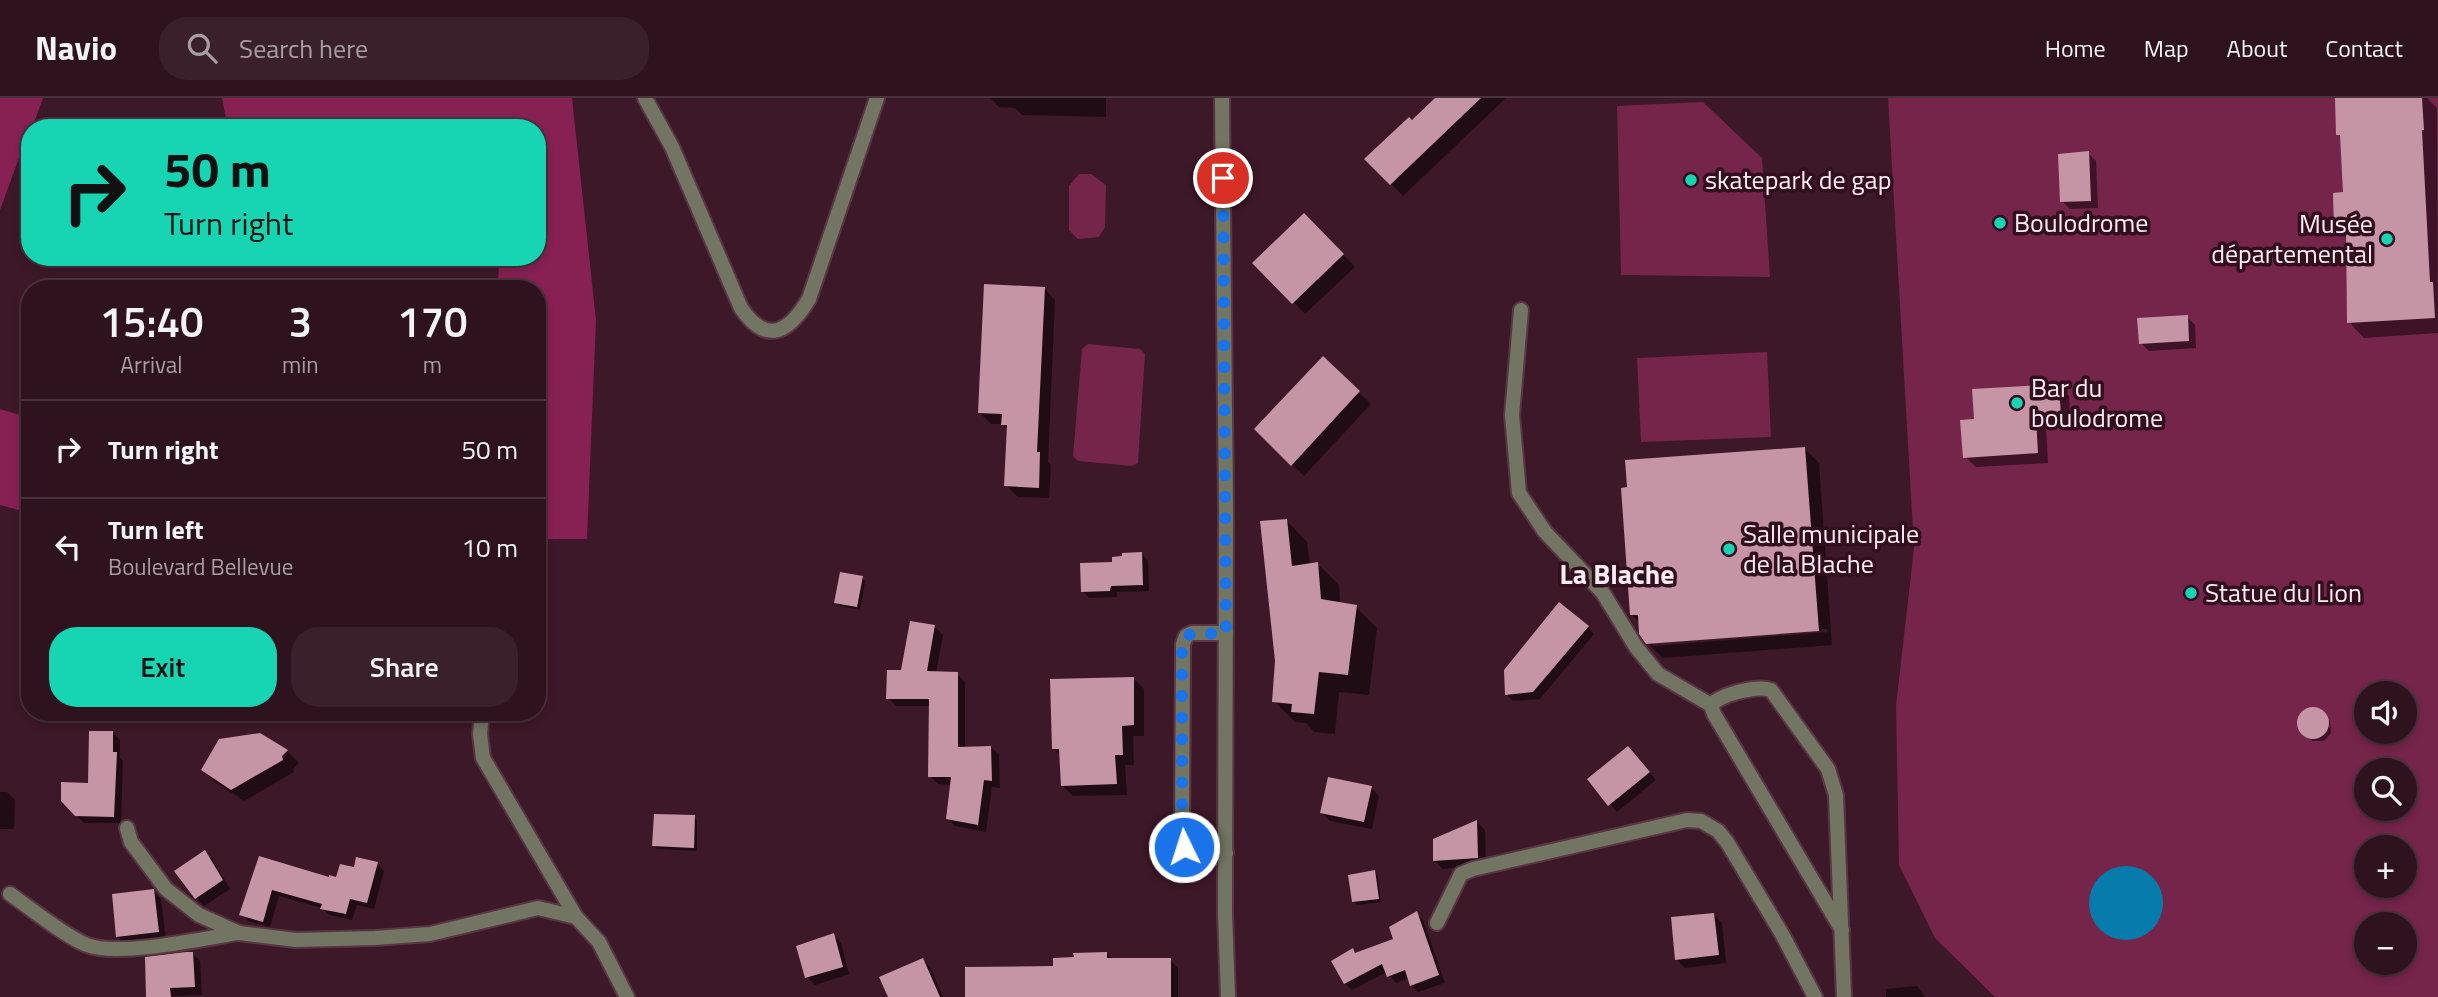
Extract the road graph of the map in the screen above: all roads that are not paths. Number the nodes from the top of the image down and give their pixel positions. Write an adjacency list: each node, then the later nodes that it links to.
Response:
1 (645, 98): 2 (street)
2 (877, 98)
3 (1222, 98): 5 (street)
4 (1521, 310): 6 (street)
5 (1226, 633): 9 (street); 9 (street)
6 (1712, 705): 13 (street); 13 (street)
7 (481, 721): 11 (street)
8 (127, 828): 14 (street)
9 (1226, 853): 16 (street)
10 (10, 894): 14 (street)
11 (576, 917): 14 (street); 15 (street)
12 (1437, 923): 17 (street)
13 (1842, 930): 18 (street)
14 (239, 933)
15 (627, 997)
16 (1228, 997)
17 (1815, 997)
18 (1844, 997)

